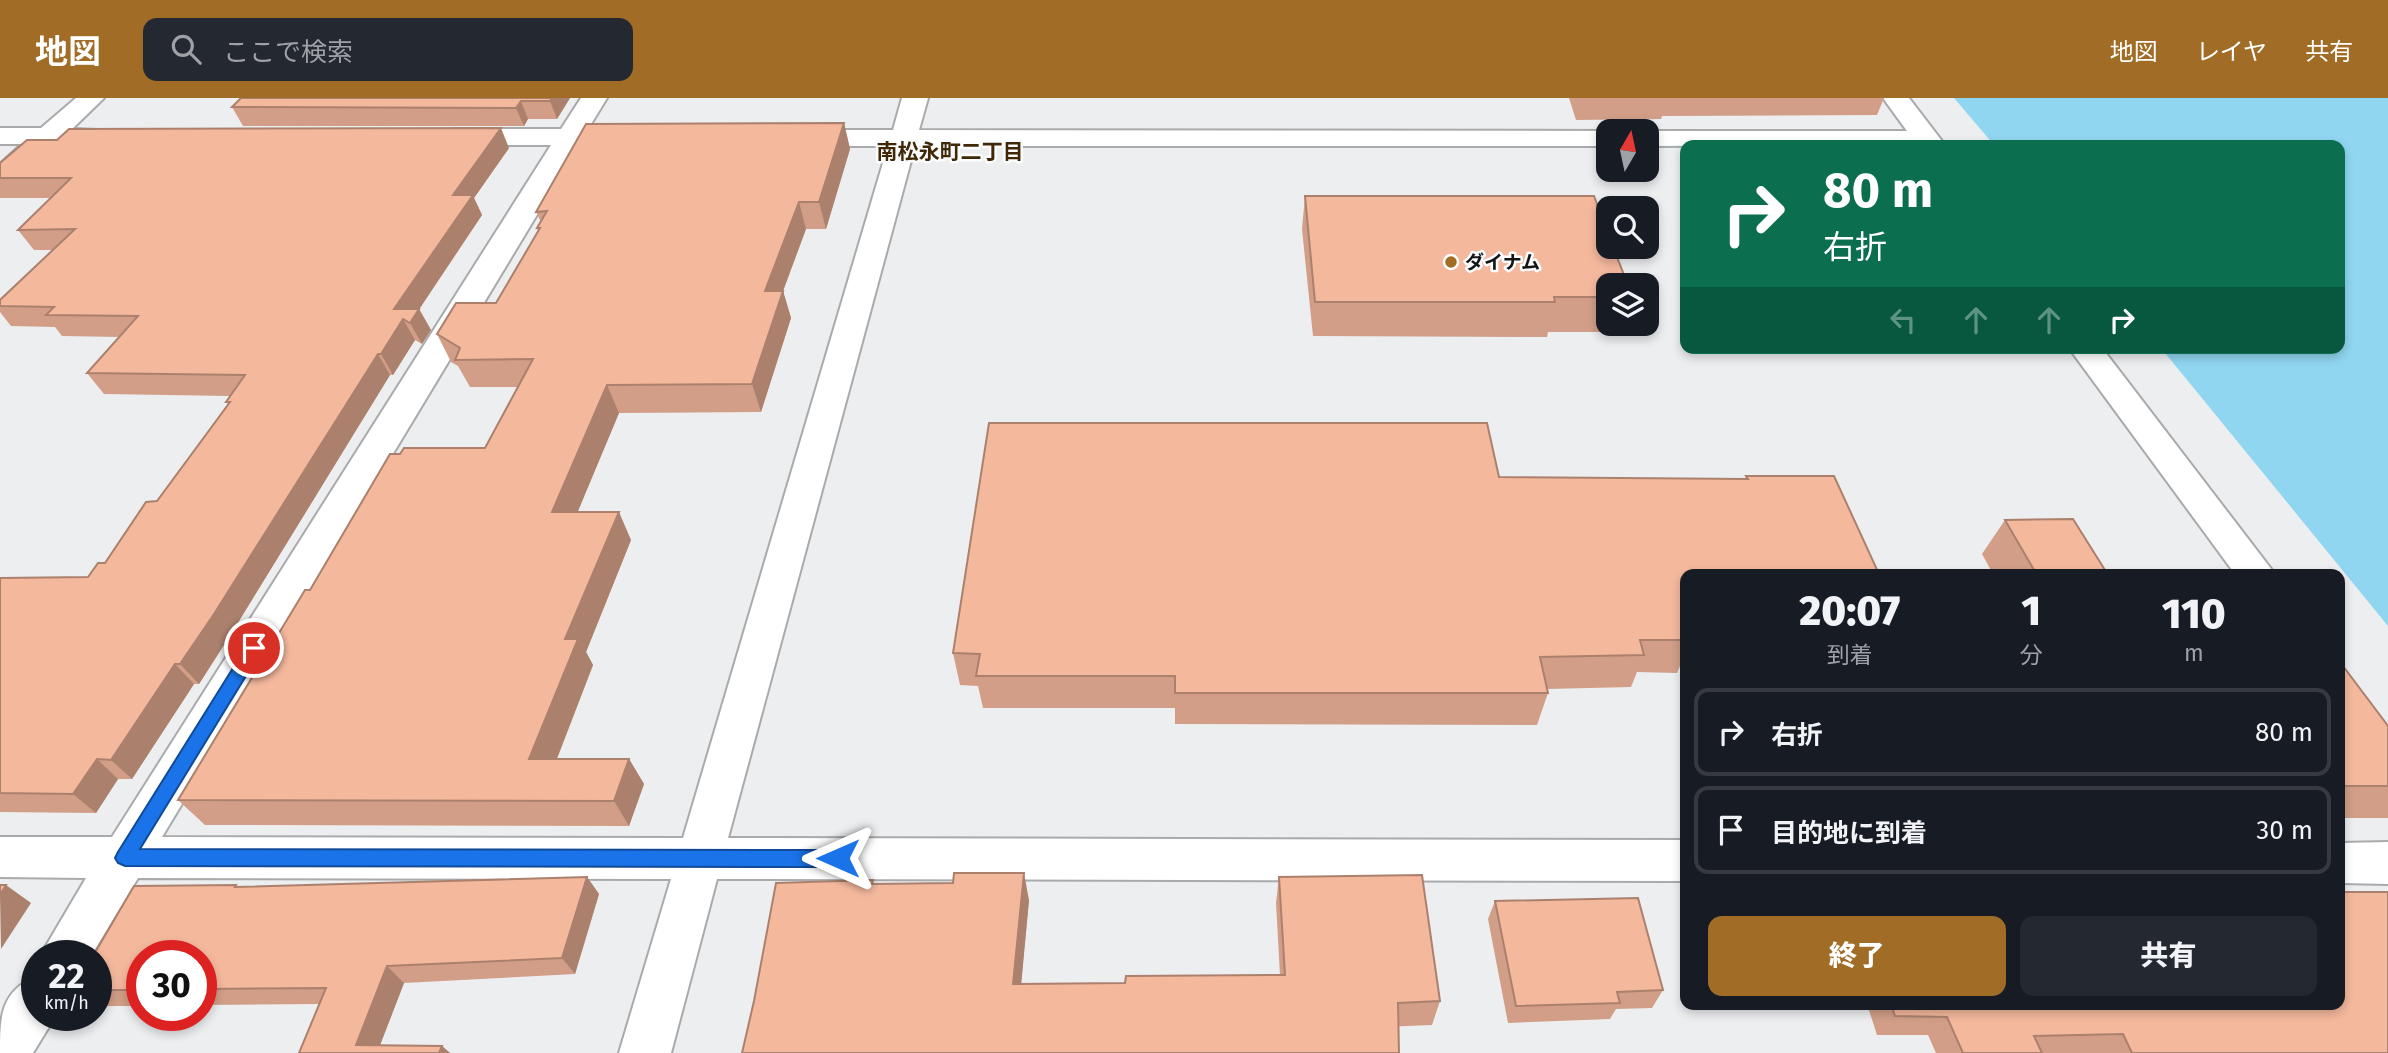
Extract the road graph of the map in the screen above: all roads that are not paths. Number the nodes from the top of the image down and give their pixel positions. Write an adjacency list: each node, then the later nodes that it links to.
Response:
1 (91, 98): 6 (street)
2 (594, 98): 9 (street)
3 (915, 98): 12 (street)
4 (1896, 98): 16 (street)
5 (0, 136): 6 (street)
6 (47, 136): 7 (street); 17 (street)
7 (143, 137)
8 (432, 137): 9 (street)
9 (570, 137): 10 (street); 21 (street)
10 (653, 137)
11 (778, 138): 12 (street)
12 (902, 138): 13 (street); 22 (street)
13 (1596, 138)
14 (1659, 138): 15 (street)
15 (1788, 140)
16 (1928, 140)
17 (0, 178)
18 (2090, 354): 19 (street)
19 (2252, 569)
20 (0, 857): 21 (street)
21 (125, 858): 22 (street); 26 (street)
22 (701, 858): 23 (street); 29 (street)
23 (1680, 861)
24 (2345, 863): 25 (street)
25 (2388, 863)
26 (74, 940)
27 (21, 1026): 28 (street)
28 (4, 1053)
29 (645, 1053)

